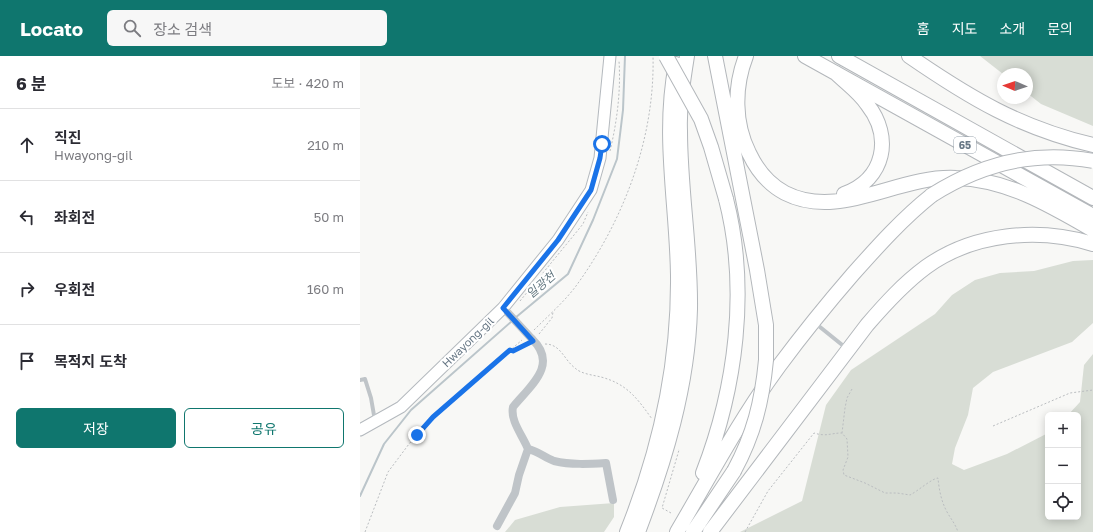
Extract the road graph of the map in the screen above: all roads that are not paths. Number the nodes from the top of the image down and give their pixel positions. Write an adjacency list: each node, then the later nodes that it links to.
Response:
1 (610, 56): 18 (main road, Hwayong-gil)
2 (666, 56): 29 (highway, bridge)
3 (678, 56): 27 (highway)
4 (687, 56): 28 (highway)
5 (715, 56): 30 (highway, bridge)
6 (746, 56): 16 (highway)
7 (752, 56): 11 (highway)
8 (805, 56): 11 (highway, 65)
9 (909, 56): 12 (highway)
10 (845, 59): 14 (highway, 65)
11 (836, 73): 15 (highway, 65)
12 (1093, 145)
13 (1093, 161): 19 (highway, bridge)
14 (1093, 198)
15 (1093, 216)
16 (1093, 230)
17 (1093, 244): 20 (highway)
18 (505, 310): 22 (main road, Hwayong-gil); 24 (street, bridge)
19 (814, 322): 20 (lane); 29 (highway)
20 (848, 350): 31 (highway)
21 (360, 380): 22 (lane)
22 (375, 422): 23 (main road, Hwayong-gil)
23 (360, 430)
24 (528, 449): 25 (street); 26 (street)
25 (613, 500)
26 (497, 526)
27 (627, 532)
28 (638, 532)
29 (677, 532)
30 (693, 532)
31 (710, 532)

